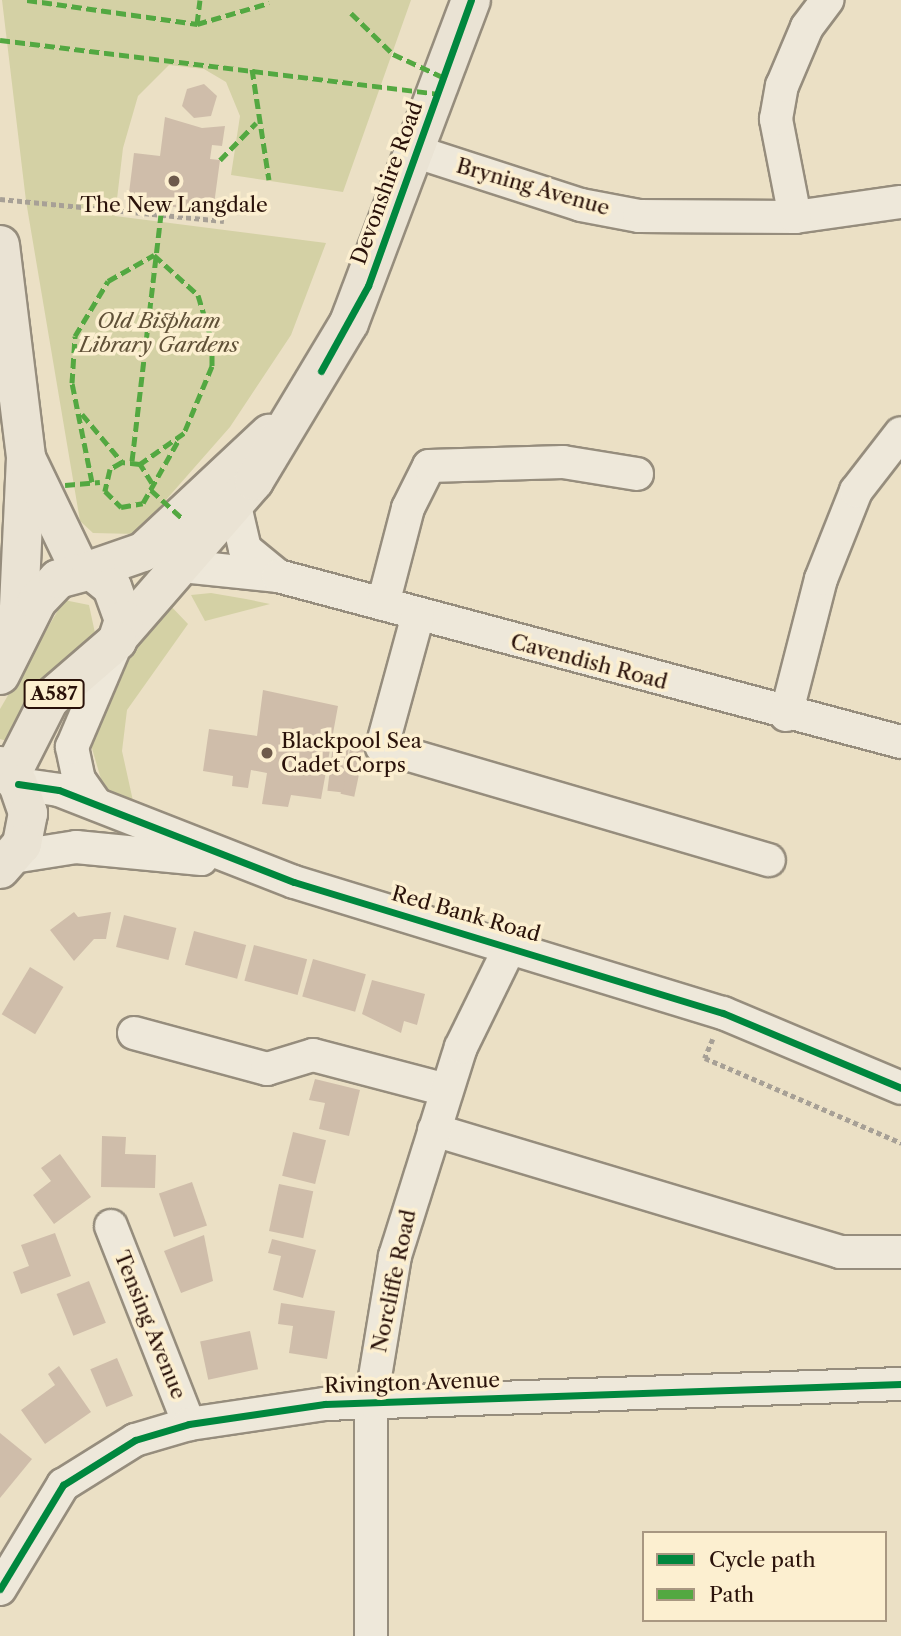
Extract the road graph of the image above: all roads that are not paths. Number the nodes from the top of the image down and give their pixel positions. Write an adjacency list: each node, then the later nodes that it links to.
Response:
1 (471, 0): 3 (main road, Devonshire Road)
2 (827, 0): 5 (street)
3 (416, 152): 5 (street, Bryning Avenue); 7 (main road, Devonshire Road)
4 (901, 202): 5 (street, Bryning Avenue)
5 (796, 217)
6 (0, 245): 9 (main road, A587)
7 (295, 412): 11 (main road, Devonshire Road); 13 (main road, Devonshire Road)
8 (901, 433): 20 (street)
9 (26, 458): 13 (main road, A587); 17 (main road, A587)
10 (637, 474): 15 (street)
11 (235, 506): 12 (main road, Devonshire Road); 14 (street, Cavendish Road)
12 (182, 566): 14 (street, Cavendish Road); 18 (main road, Devonshire Road)
13 (85, 570): 17 (main road, A587); 18 (main road, A587)
14 (278, 576): 15 (street, Cavendish Road)
15 (383, 604): 16 (street, Cavendish Road)
16 (418, 615): 20 (street, Cavendish Road); 24 (street)
17 (17, 636): 19 (main road, A587)
18 (119, 638): 22 (main road, A587); 23 (street)
19 (0, 675)
20 (786, 715): 21 (street, Cavendish Road)
21 (901, 742)
22 (10, 775): 23 (street, Red Bank Road); 25 (main road)
23 (96, 804): 26 (street, Red Bank Road)
24 (769, 860)
25 (6, 863): 26 (street, Red Bank Road)
26 (237, 863): 27 (street, Red Bank Road)
27 (511, 945): 29 (street, Red Bank Road); 30 (street, Norcliffe Road)
28 (134, 1033): 30 (street)
29 (901, 1087)
30 (446, 1090): 31 (street, Norcliffe Road)
31 (434, 1130): 33 (street); 35 (street, Norcliffe Road)
32 (111, 1226): 36 (street, Tensing Avenue)
33 (901, 1252)
34 (901, 1384): 35 (street, Rivington Avenue)
35 (371, 1401): 36 (street, Rivington Avenue); 38 (street, Norcliffe Road)
36 (189, 1424): 37 (street, Rivington Avenue)
37 (0, 1588)
38 (371, 1636)

